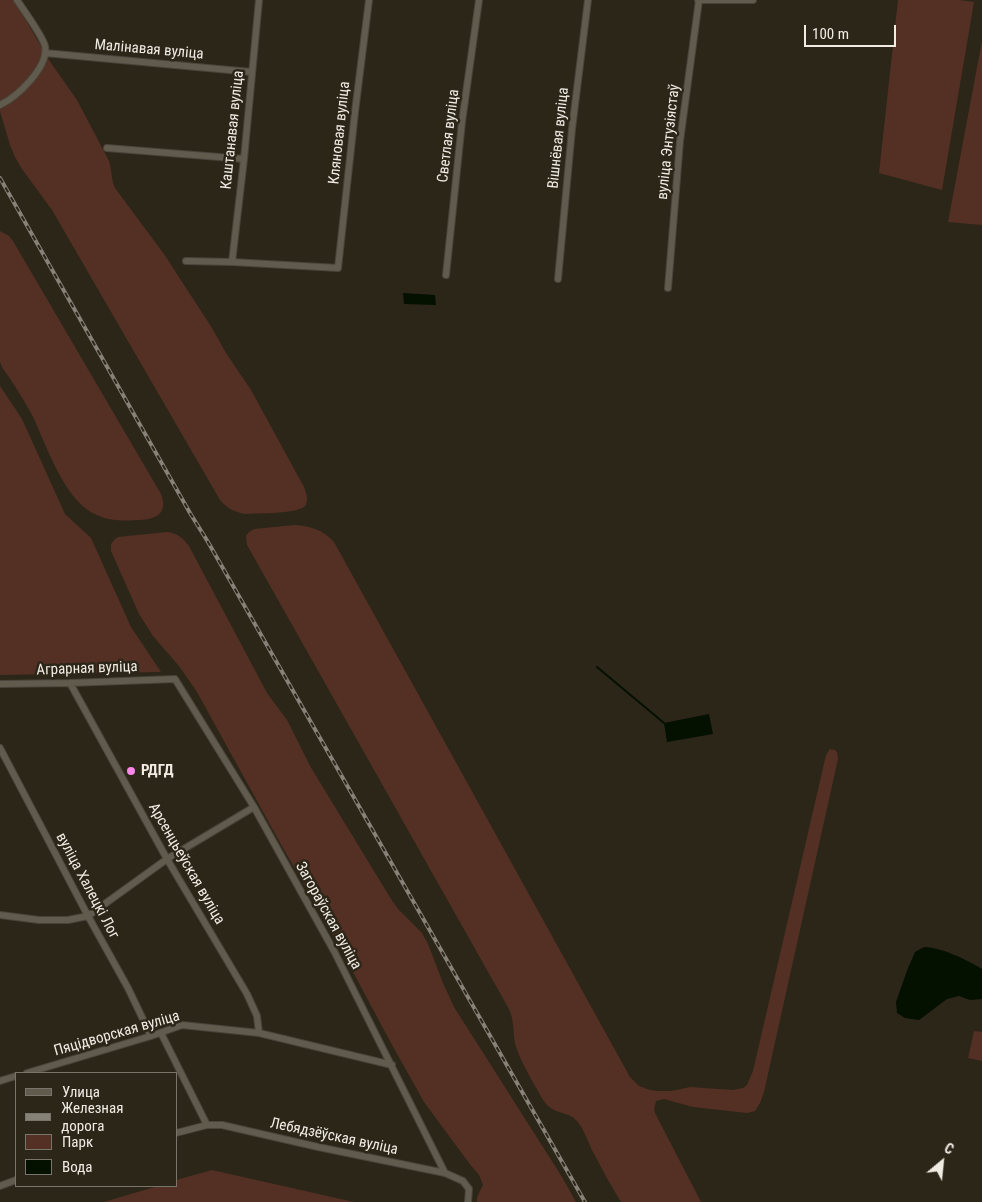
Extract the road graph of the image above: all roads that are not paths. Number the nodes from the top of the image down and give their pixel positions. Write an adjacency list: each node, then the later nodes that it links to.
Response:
1 (17, 0): 8 (street)
2 (259, 0): 9 (street, Каштанавая вуліца)
3 (368, 0): 14 (street, Кляновая вуліца)
4 (479, 0): 15 (street, Светлая вуліца)
5 (588, 0): 16 (street, Вішнёвая вуліца)
6 (698, 0): 7 (street); 17 (street, вуліца Энтузіястаў)
7 (753, 0)
8 (45, 53): 9 (street, Малінавая вуліца); 10 (street)
9 (252, 72): 12 (street, Каштанавая вуліца)
10 (0, 105)
11 (107, 148): 12 (street)
12 (244, 159): 14 (street, Каштанавая вуліца)
13 (186, 261): 14 (street)
14 (232, 262)
15 (446, 275)
16 (558, 279)
17 (668, 288)
18 (175, 679): 19 (street, Аграрная вуліца); 22 (street, Загораўская вуліца)
19 (70, 683): 20 (street, Аграрная вуліца); 23 (street, Арсенцьеўская вуліца)
20 (0, 684)
21 (0, 748): 25 (street, вуліца Халецкі Лог)
22 (254, 807): 23 (street); 29 (street, Загораўская вуліца)
23 (167, 859): 25 (street); 27 (street, Арсенцьеўская вуліца)
24 (0, 915): 25 (street)
25 (88, 916): 28 (street, вуліца Халецкі Лог)
26 (161, 1033): 27 (street, Пяцідворская вуліца); 28 (street, Пяцідворская вуліца); 33 (street)
27 (259, 1034): 29 (street, Пяцідворская вуліца)
28 (151, 1036): 30 (street, Пяцідворская вуліца)
29 (392, 1065): 35 (street, Загораўская вуліца)
30 (30, 1072)
31 (15, 1076): 32 (street)
32 (0, 1081)
33 (207, 1125): 34 (street, Лебядзёўская вуліца); 35 (street, Лебядзёўская вуліца)
34 (178, 1132)
35 (445, 1173): 38 (street, Лебядзёўская вуліца)
36 (15, 1180): 37 (street)
37 (0, 1186)
38 (468, 1202)

